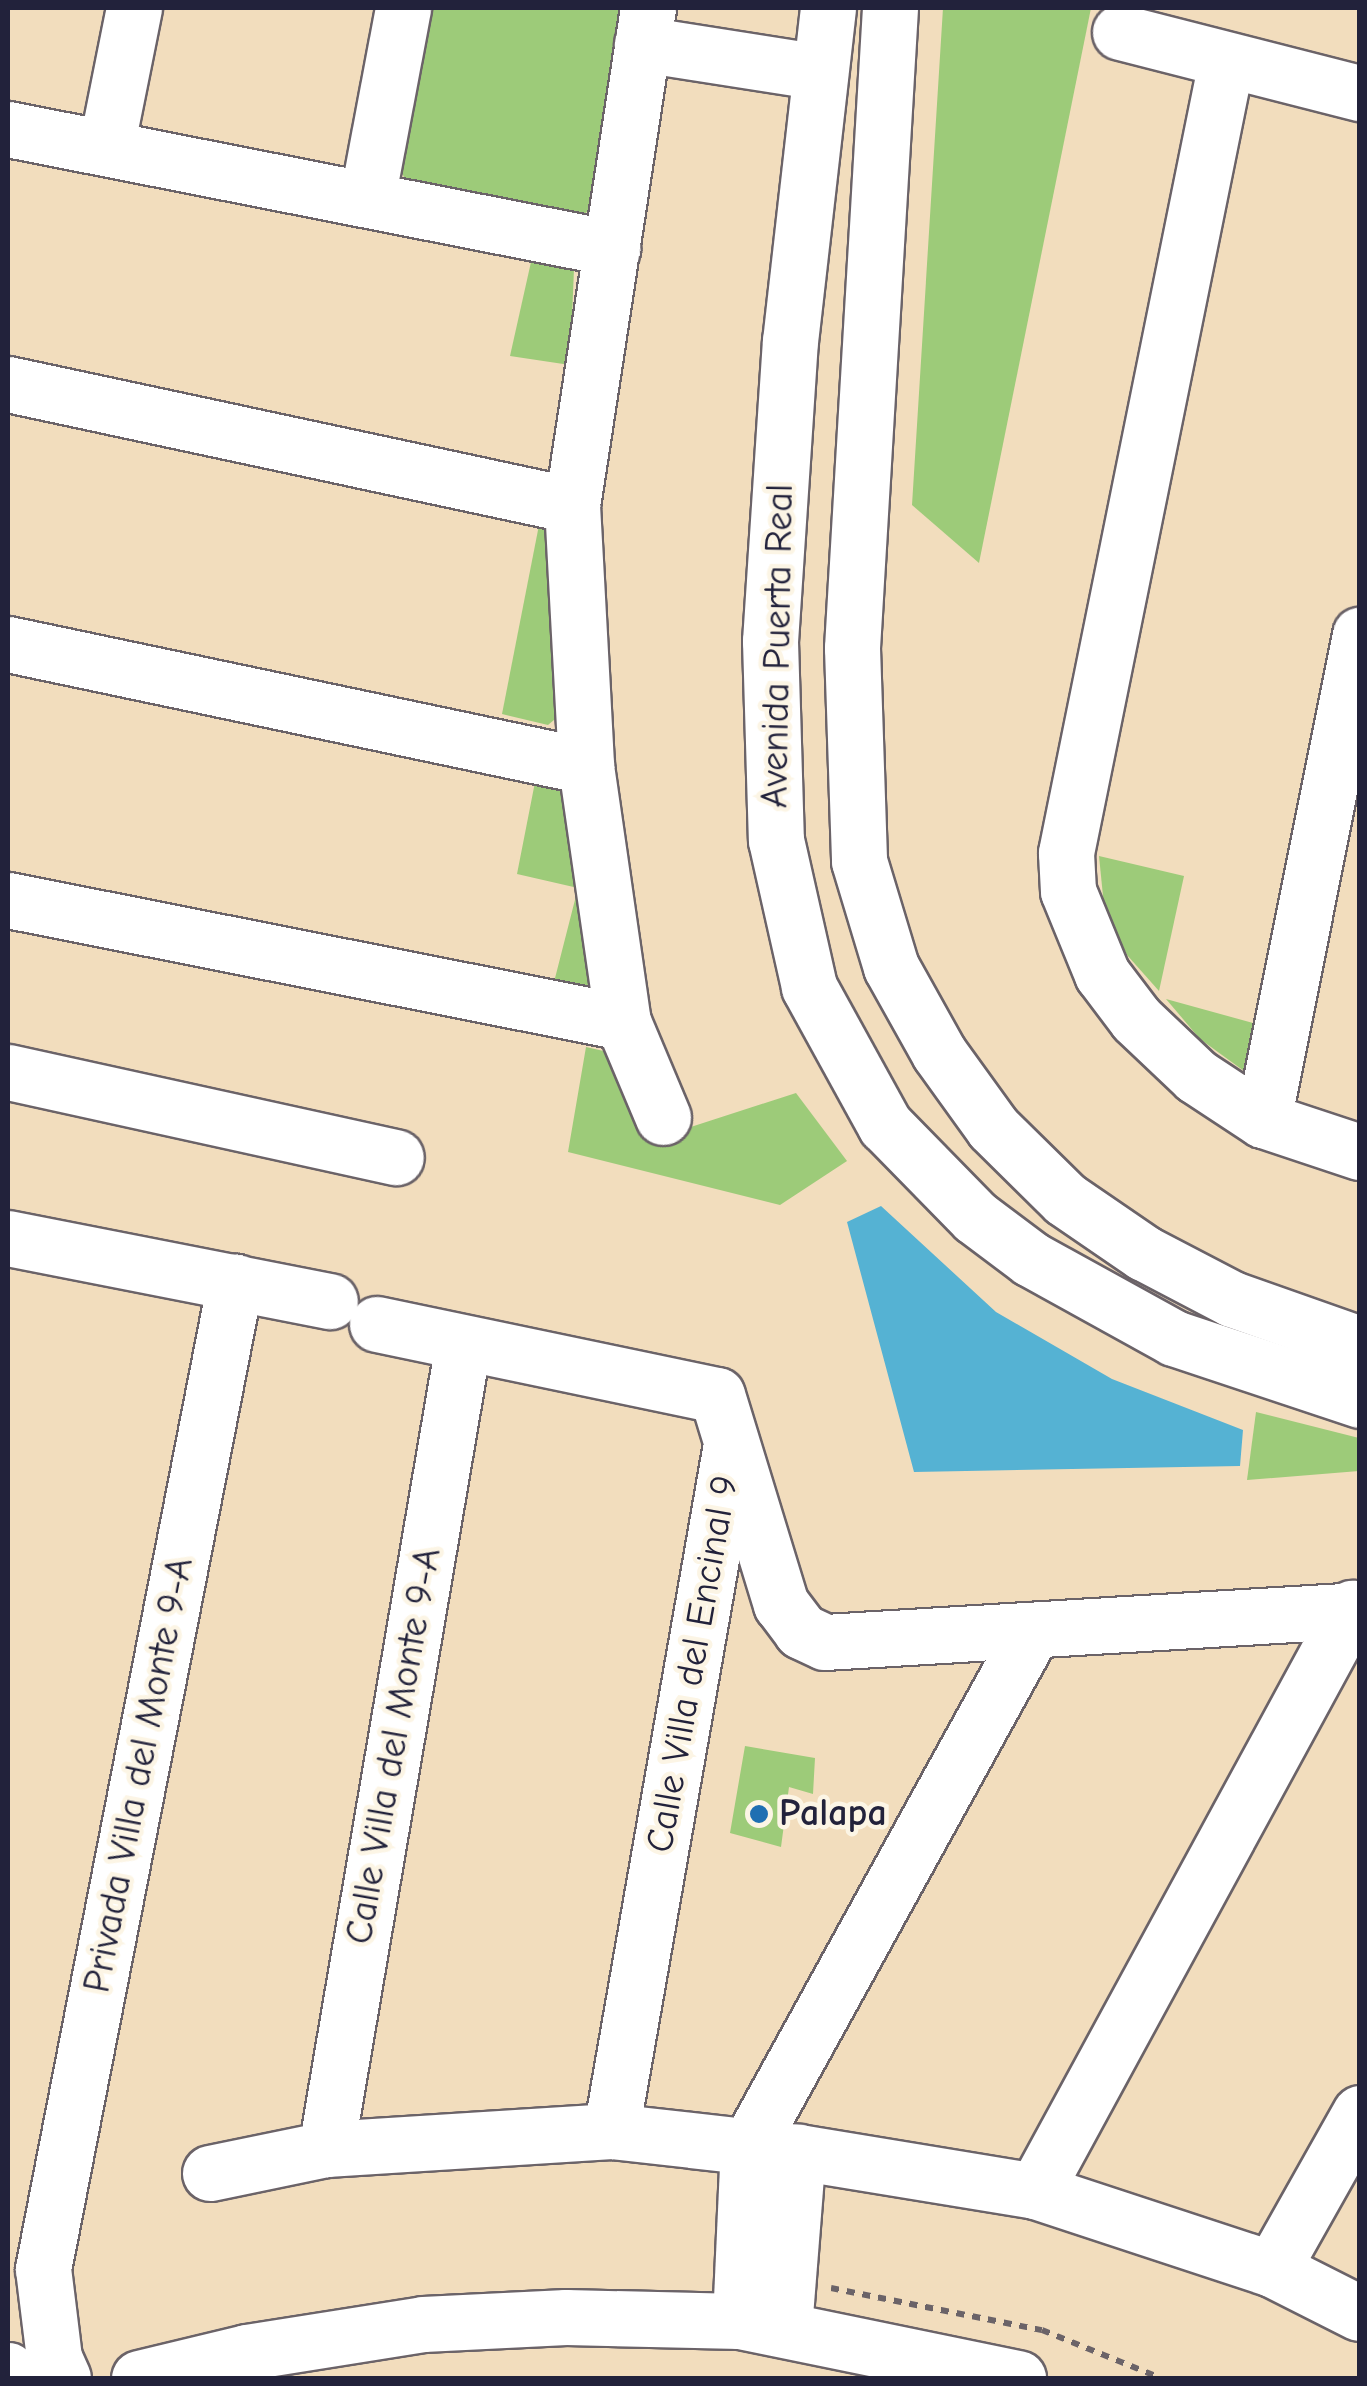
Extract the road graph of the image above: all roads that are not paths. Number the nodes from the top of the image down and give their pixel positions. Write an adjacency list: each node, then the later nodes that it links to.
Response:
1 (134, 8): 10 (street)
2 (403, 8): 11 (street)
3 (890, 8): 18 (street, Avenida Puerta Real)
4 (646, 20): 6 (street); 12 (street)
5 (1120, 32): 7 (street)
6 (824, 40): 16 (street, Avenida Puerta Real)
7 (1226, 62): 8 (street); 24 (street)
8 (1360, 93)
9 (8, 128): 10 (street)
10 (106, 148): 11 (street)
11 (367, 199): 12 (street)
12 (612, 248): 14 (street)
13 (8, 384): 14 (street)
14 (572, 506): 19 (street)
15 (1360, 635): 24 (street)
16 (770, 641): 18 (street); 31 (street, Avenida Puerta Real)
17 (8, 644): 19 (street)
18 (852, 648): 30 (street, Avenida Puerta Real)
19 (586, 766): 21 (street)
20 (8, 900): 21 (street)
21 (623, 1022): 23 (street)
22 (8, 1072): 26 (street)
23 (663, 1117)
24 (1263, 1120): 25 (street)
25 (1360, 1152)
26 (396, 1157)
27 (8, 1238): 28 (street)
28 (235, 1282): 29 (street); 42 (street, Privada Villa del Monte 9-A)
29 (464, 1344): 32 (street); 37 (street, Calle Villa del Monte 9-A)
30 (1360, 1344)
31 (1360, 1400)
32 (733, 1437): 34 (street, Calle Villa del Encinal 9); 36 (street, Calle Villa del Encinal 9)
33 (1356, 1609): 34 (street, Calle Villa del Encinal 9); 40 (street, Calle Villa del Encinal 9)
34 (1033, 1630): 38 (street)
35 (1360, 2113): 41 (street)
36 (611, 2131): 37 (street); 38 (street)
37 (326, 2149): 39 (street)
38 (773, 2149): 40 (street); 43 (street)
39 (210, 2173)
40 (1035, 2191): 41 (street)
41 (1272, 2269): 44 (street)
42 (26, 2270): 45 (street, Privada Villa del Monte 9-A)
43 (762, 2302): 46 (street); 47 (street)
44 (1358, 2313)
45 (29, 2372)
46 (984, 2374)
47 (139, 2378)

